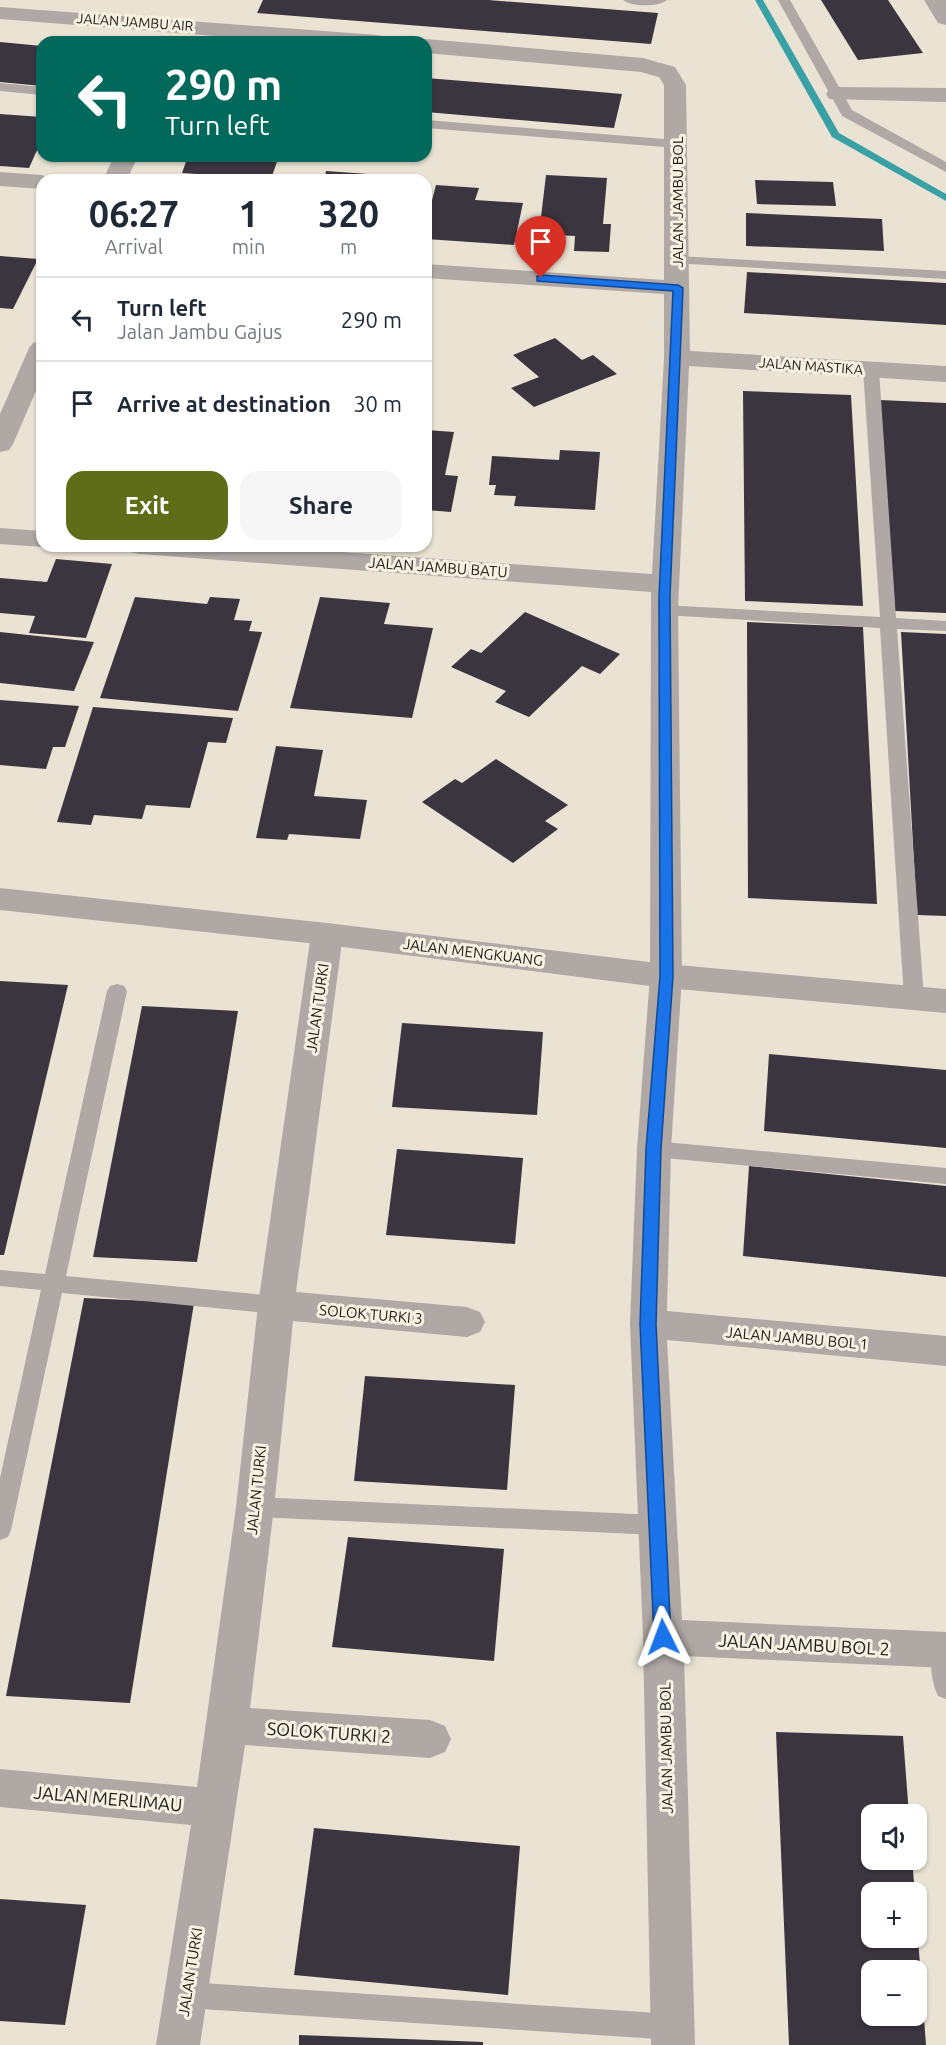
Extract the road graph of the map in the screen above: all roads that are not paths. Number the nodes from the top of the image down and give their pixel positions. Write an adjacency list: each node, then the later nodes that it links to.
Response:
1 (629, 0): 2 (lane)
2 (661, 0)
3 (784, 0): 10 (lane)
4 (0, 13): 5 (street, JALAN JAMBU AIR)
5 (182, 25): 6 (street, JALAN JAMBU AIR)
6 (308, 36)
7 (432, 47): 13 (street, JALAN JAMBU BOL)
8 (0, 87): 9 (lane)
9 (36, 90)
10 (837, 94): 11 (street); 14 (lane)
11 (946, 95)
12 (432, 124): 13 (lane)
13 (677, 144): 17 (street, JALAN JAMBU BOL)
14 (946, 168)
15 (0, 179): 16 (street)
16 (36, 182)
17 (678, 260): 19 (lane); 20 (street, JALAN JAMBU BOL)
18 (432, 271): 20 (street)
19 (946, 276)
20 (678, 288): 21 (street, JALAN JAMBU BOL)
21 (677, 358): 23 (street, JALAN MASTIKA); 29 (street, JALAN JAMBU BOL)
22 (36, 362): 25 (street)
23 (871, 370): 24 (street, JALAN MASTIKA); 30 (lane)
24 (946, 374)
25 (0, 444)
26 (0, 536): 27 (street)
27 (36, 539)
28 (202, 552): 29 (street, JALAN JAMBU BATU)
29 (665, 597): 30 (lane); 34 (street, JALAN JAMBU BOL)
30 (889, 623): 31 (lane); 36 (lane)
31 (946, 626)
32 (0, 899): 33 (street, JALAN MENGKUANG)
33 (327, 934): 34 (street, JALAN MENGKUANG); 42 (street, JALAN TURKI)
34 (666, 976): 36 (street, JALAN MENGKUANG); 38 (street, JALAN JAMBU BOL)
35 (117, 991): 41 (lane)
36 (914, 998): 37 (street, JALAN MENGKUANG)
37 (946, 1001)
38 (654, 1149): 39 (lane); 44 (street, JALAN JAMBU BOL)
39 (946, 1176)
40 (0, 1278): 41 (lane)
41 (54, 1282): 42 (lane); 48 (lane)
42 (276, 1305): 43 (street, SOLOK TURKI 3); 46 (street, JALAN TURKI)
43 (467, 1322)
44 (648, 1324): 45 (street, JALAN JAMBU BOL 1); 47 (street, JALAN JAMBU BOL)
45 (946, 1351)
46 (255, 1507): 47 (lane); 51 (street, JALAN TURKI)
47 (658, 1524): 49 (street, JALAN JAMBU BOL)
48 (0, 1530)
49 (663, 1637): 50 (street, JALAN JAMBU BOL 2); 56 (street, JALAN JAMBU BOL)
50 (945, 1663)
51 (227, 1725): 52 (street, SOLOK TURKI 2); 54 (street, JALAN TURKI)
52 (430, 1739)
53 (0, 1788): 54 (street, JALAN MERLIMAU)
54 (216, 1808): 55 (street, JALAN TURKI)
55 (186, 1995): 56 (lane); 57 (street, JALAN TURKI)
56 (673, 2036)
57 (178, 2045)

